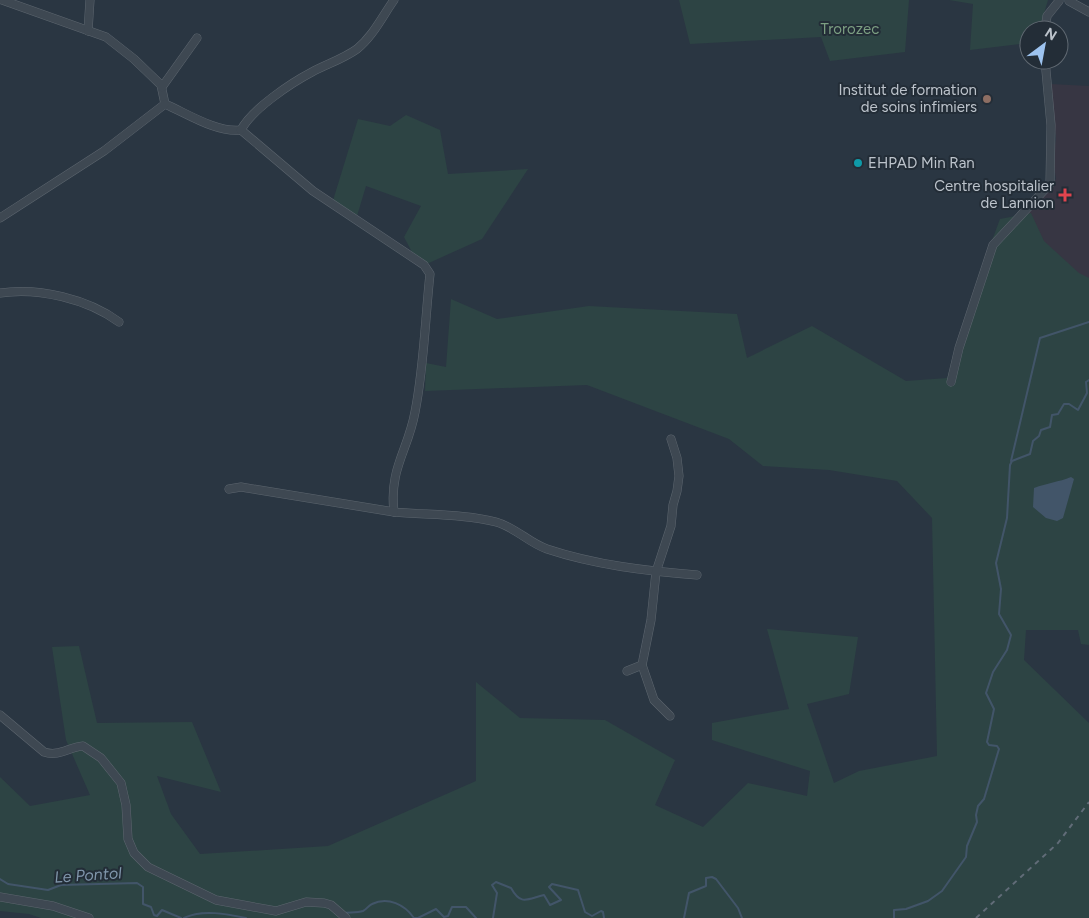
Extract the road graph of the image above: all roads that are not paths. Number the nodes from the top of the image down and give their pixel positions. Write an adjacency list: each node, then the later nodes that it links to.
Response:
1 (2, 0): 8 (street)
2 (90, 0): 8 (street)
3 (394, 0): 13 (street)
4 (1059, 0): 5 (street); 7 (street)
5 (1069, 1): 6 (street)
6 (1089, 12)
7 (1046, 20)
8 (88, 31): 11 (street)
9 (197, 38): 11 (street)
10 (1046, 70): 17 (street)
11 (162, 87): 12 (street)
12 (166, 104): 13 (street); 14 (street)
13 (241, 130): 20 (street)
14 (0, 218)
15 (0, 292): 16 (street)
16 (119, 322)
17 (951, 382)
18 (671, 439): 21 (street)
19 (229, 489): 20 (street)
20 (394, 512): 21 (street)
21 (656, 572): 22 (street); 23 (street)
22 (697, 575)
23 (642, 664): 24 (street); 26 (street)
24 (627, 671)
25 (0, 715): 28 (street)
26 (670, 716)
27 (0, 898): 29 (street)
28 (275, 914): 30 (street)
29 (89, 918)
30 (346, 918)

